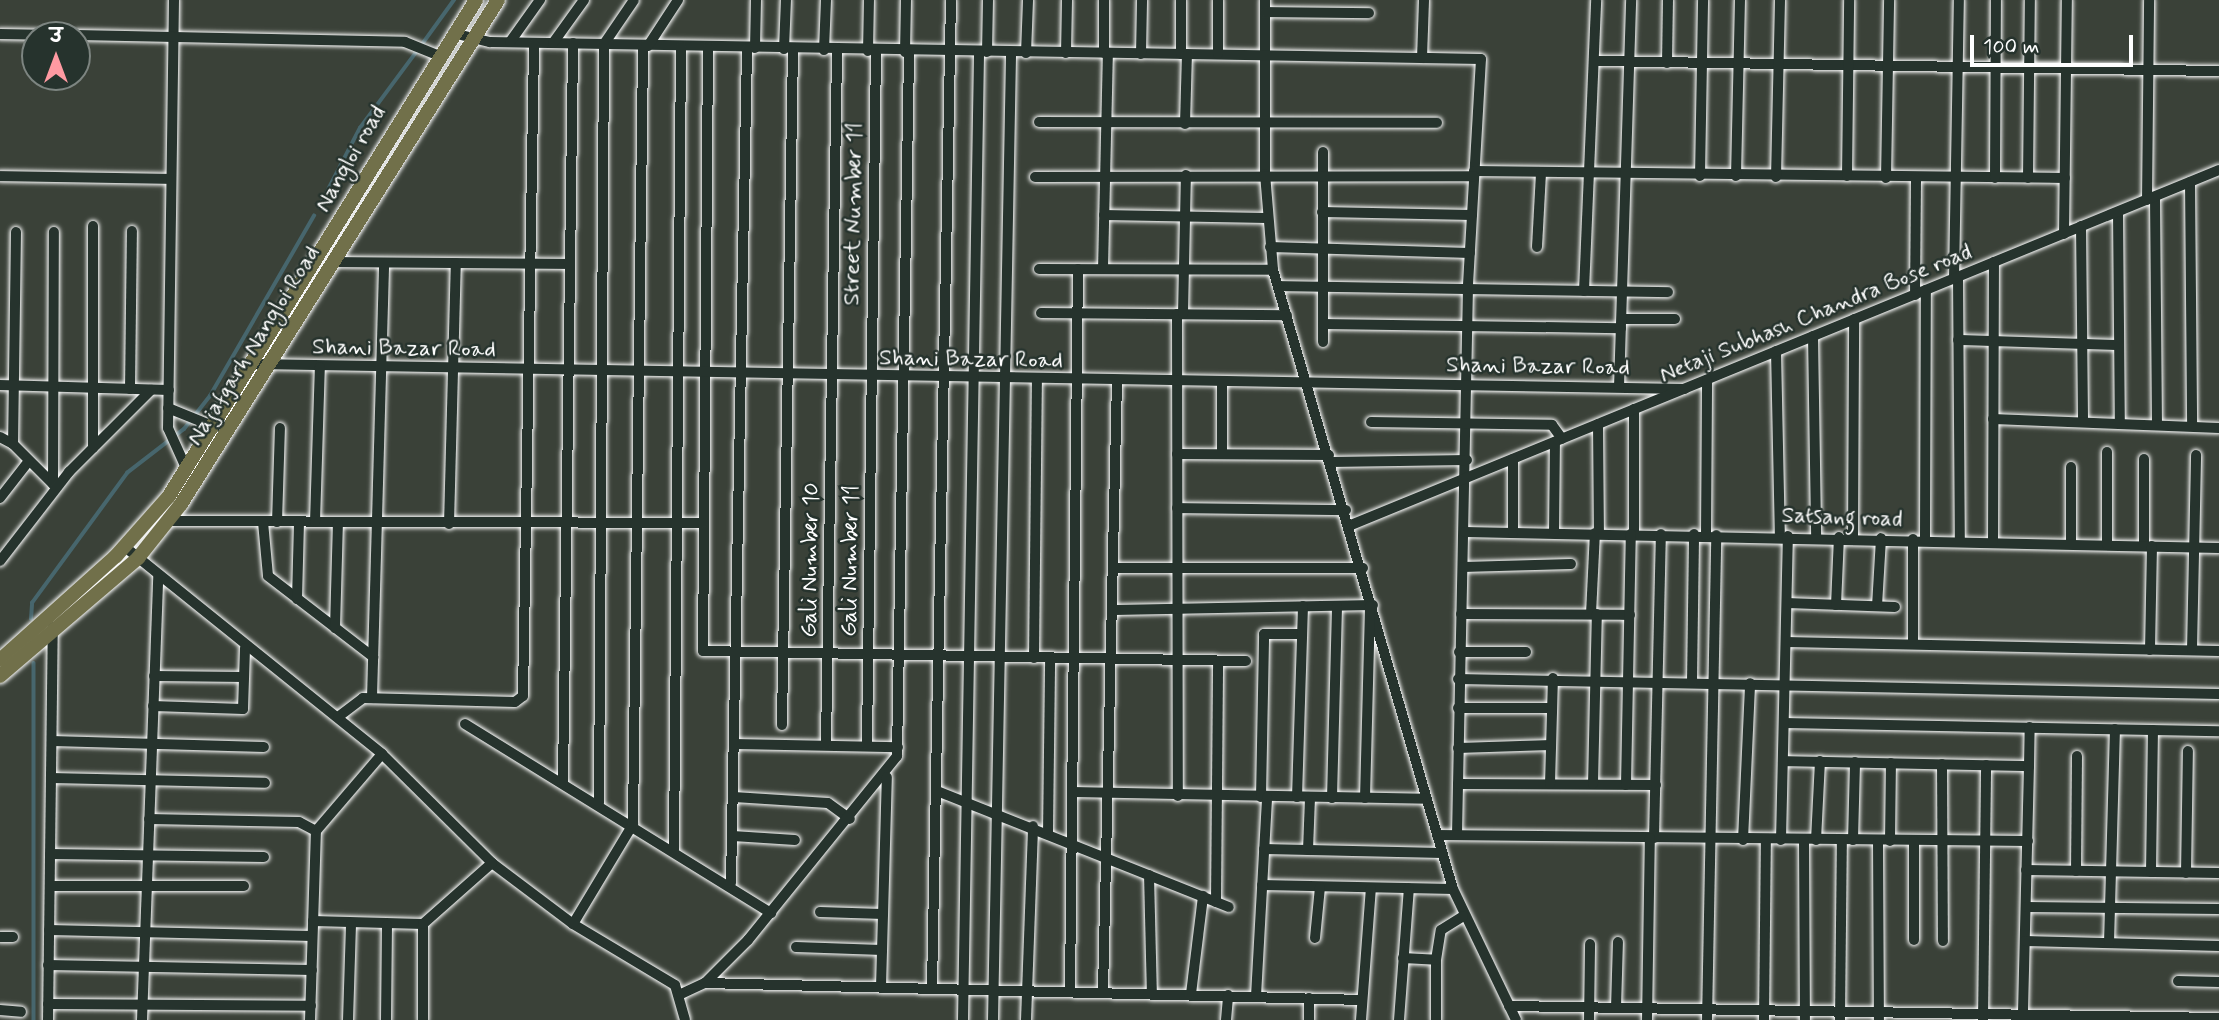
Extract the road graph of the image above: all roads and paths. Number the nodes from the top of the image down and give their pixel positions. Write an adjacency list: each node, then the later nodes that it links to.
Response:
1 (174, 0): 42 (street)
2 (475, 0): 38 (main road, Nangloi road)
3 (498, 0): 43 (main road, Najafgarh Nangloi Road)
4 (540, 0): 44 (street)
5 (584, 0): 46 (street)
6 (634, 0): 48 (street)
7 (678, 0): 49 (street)
8 (756, 0): 52 (street)
9 (786, 0): 53 (street)
10 (826, 0): 54 (street)
11 (869, 0): 56 (street, Street Number 11)
12 (906, 0): 57 (street)
13 (951, 0): 58 (street)
14 (988, 0): 59 (street)
15 (1027, 0): 61 (street)
16 (1067, 0): 62 (street)
17 (1104, 0): 63 (street)
18 (1142, 0): 64 (street)
19 (1181, 0): 65 (street)
20 (1218, 0): 66 (street)
21 (1265, 0): 36 (street)
22 (1424, 0): 69 (street)
23 (1596, 0): 70 (street)
24 (1631, 0): 71 (street)
25 (1668, 0): 72 (street)
26 (1703, 0): 73 (street)
27 (1740, 0): 74 (street)
28 (1780, 0): 75 (street)
29 (1849, 0): 76 (street)
30 (1889, 0): 77 (street)
31 (1959, 0): 78 (street)
32 (1996, 0): 79 (street)
33 (2030, 0): 80 (street)
34 (2067, 0): 81 (street)
35 (2149, 0): 82 (street)
36 (1265, 12): 37 (street); 67 (street)
37 (1368, 13)
38 (453, 33): 43 (street); 68 (main road, Nangloi road)
39 (0, 34): 40 (street)
40 (21, 34)
41 (91, 35): 42 (street)
42 (173, 37): 68 (street); 111 (street)
43 (469, 39): 44 (street); 130 (main road, Najafgarh Nangloi Road)
44 (510, 42): 45 (street)
45 (534, 43): 46 (street); 134 (street)
46 (553, 43): 47 (street)
47 (573, 43): 48 (street); 135 (street)
48 (604, 44): 49 (street); 173 (street)
49 (645, 46): 50 (street); 174 (street)
50 (681, 46): 51 (street); 175 (street)
51 (708, 47): 52 (street); 176 (street)
52 (751, 48): 53 (street); 177 (street)
53 (789, 49): 54 (street); 178 (street)
54 (824, 50): 55 (street)
55 (837, 50): 56 (street); 179 (street, Gali Number 10)
56 (872, 51): 57 (street); 180 (street, Street Number 11)
57 (907, 52): 58 (street); 181 (street)
58 (951, 52): 59 (street); 182 (street)
59 (983, 52): 60 (street); 183 (street)
60 (1012, 52): 61 (street); 184 (street)
61 (1026, 53): 62 (street)
62 (1066, 53): 63 (street)
63 (1106, 53): 64 (street); 85 (street)
64 (1141, 54): 65 (street)
65 (1184, 54): 66 (street); 87 (street)
66 (1218, 54): 67 (street)
67 (1265, 54): 69 (street); 88 (street)
68 (437, 55): 166 (main road, Nangloi road)
69 (1422, 58): 95 (street)
70 (1594, 61): 71 (street); 92 (street)
71 (1630, 62): 72 (street); 96 (street)
72 (1667, 62): 73 (street)
73 (1703, 63): 74 (street); 100 (street)
74 (1740, 64): 75 (street); 101 (street)
75 (1779, 65): 76 (street); 104 (street)
76 (1848, 66): 77 (street); 102 (street)
77 (1887, 67): 78 (street); 105 (street)
78 (1959, 68): 79 (street); 107 (street)
79 (1995, 69): 80 (street); 108 (street)
80 (2029, 69): 81 (street); 109 (street)
81 (2066, 69): 82 (street); 110 (street)
82 (2149, 70): 83 (street); 113 (street)
83 (2219, 71)
84 (1038, 122): 85 (street)
85 (1105, 122): 87 (street); 97 (street)
86 (1437, 123): 88 (street)
87 (1185, 124): 88 (street)
88 (1265, 126): 93 (street)
89 (1323, 152): 94 (street)
90 (2219, 170): 112 (street, Netaji Subhash Chandra Bose road)
91 (1541, 172): 92 (street); 95 (street); 128 (street)
92 (1590, 173): 96 (street); 146 (street)
93 (1265, 174): 94 (street); 98 (street); 119 (street)
94 (1322, 174): 95 (street); 114 (street)
95 (1474, 174): 117 (street)
96 (1626, 174): 100 (street); 147 (street)
97 (1105, 175): 98 (street); 103 (street); 116 (street)
98 (1186, 175): 118 (street)
99 (0, 176): 111 (street)
100 (1700, 176): 101 (street)
101 (1737, 176): 104 (street)
102 (1847, 176): 104 (street); 105 (street)
103 (1035, 177)
104 (1776, 177)
105 (1886, 178): 106 (street)
106 (1916, 178): 107 (street); 149 (street)
107 (1955, 178): 108 (street); 141 (street)
108 (1994, 178): 109 (street)
109 (2028, 178): 110 (street)
110 (2065, 178): 125 (street)
111 (172, 179): 201 (street)
112 (2190, 182): 113 (street, Netaji Subhash Chandra Bose road); 211 (street)
113 (2151, 198): 115 (street, Netaji Subhash Chandra Bose road); 210 (street)
114 (1322, 212): 117 (street); 127 (street)
115 (2118, 212): 121 (street, Netaji Subhash Chandra Bose road); 164 (street)
116 (1104, 215): 118 (street); 138 (street)
117 (1472, 215): 129 (street)
118 (1184, 216): 119 (street); 139 (street)
119 (1266, 218): 126 (street)
120 (93, 226): 197 (street)
121 (2081, 226): 125 (street, Netaji Subhash Chandra Bose road); 163 (street)
122 (132, 231): 199 (street)
123 (16, 232): 194 (street)
124 (54, 232): 195 (street)
125 (2064, 234): 132 (street, Netaji Subhash Chandra Bose road)
126 (1270, 247): 127 (street); 140 (street)
127 (1322, 247): 129 (street); 143 (street)
128 (1537, 247)
129 (1470, 253): 144 (street)
130 (334, 262): 131 (street); 167 (main road, Najafgarh Nangloi Road)
131 (384, 262): 133 (street); 169 (street)
132 (1994, 262): 141 (street, Netaji Subhash Chandra Bose road); 161 (street)
133 (456, 263): 134 (street); 170 (street)
134 (531, 263): 135 (street); 171 (street)
135 (570, 264): 172 (street)
136 (1038, 269): 137 (street)
137 (1079, 269): 138 (street); 151 (street)
138 (1102, 269): 139 (street)
139 (1184, 269): 140 (street); 152 (street)
140 (1273, 270): 142 (street)
141 (1956, 278): 145 (street, Netaji Subhash Chandra Bose road); 160 (street)
142 (1278, 286): 143 (street); 153 (street)
143 (1322, 286): 144 (street); 156 (street)
144 (1468, 287): 146 (street); 158 (street)
145 (1926, 290): 149 (street, Netaji Subhash Chandra Bose road); 262 (street)
146 (1584, 291): 147 (street)
147 (1622, 292): 148 (street); 157 (street)
148 (1668, 292)
149 (1915, 295): 155 (street, Netaji Subhash Chandra Bose road)
150 (1041, 313): 151 (street)
151 (1076, 313): 152 (street); 187 (street)
152 (1180, 314): 153 (street); 189 (street)
153 (1287, 315): 193 (street)
154 (1675, 319): 157 (street)
155 (1854, 319): 159 (street, Netaji Subhash Chandra Bose road); 260 (street)
156 (1323, 324): 158 (street); 162 (street)
157 (1622, 324): 158 (street); 196 (street)
158 (1468, 326): 191 (street)
159 (1813, 336): 165 (street, Netaji Subhash Chandra Bose road); 258 (street)
160 (1958, 340): 161 (street); 263 (street)
161 (1994, 341): 163 (street); 204 (street)
162 (1323, 342)
163 (2082, 343): 164 (street); 207 (street)
164 (2119, 345): 208 (street)
165 (1776, 351): 185 (street, Netaji Subhash Chandra Bose road); 257 (street)
166 (256, 364): 167 (street, Shani Bazar Road); 212 (main road, Nangloi road)
167 (272, 366): 168 (street, Shani Bazar Road); 235 (main road, Najafgarh Nangloi Road)
168 (320, 367): 169 (street, Shani Bazar Road); 239 (street)
169 (380, 368): 170 (street, Shani Bazar Road); 241 (street)
170 (455, 369): 171 (street, Shani Bazar Road); 243 (street)
171 (528, 371): 172 (street, Shani Bazar Road); 244 (street)
172 (568, 372): 173 (street, Shani Bazar Road); 245 (street)
173 (599, 372): 174 (street, Shani Bazar Road); 248 (street)
174 (638, 373): 175 (street, Shani Bazar Road); 249 (street)
175 (678, 374): 176 (street, Shani Bazar Road); 246 (street)
176 (706, 374): 177 (street, Shani Bazar Road); 242 (street)
177 (742, 375): 178 (street, Shani Bazar Road); 303 (street)
178 (788, 376): 179 (street, Shani Bazar Road); 304 (street)
179 (834, 377): 180 (street, Shani Bazar Road); 306 (street, Gali Number 10)
180 (872, 377): 181 (street, Shani Bazar Road); 307 (street, Gali Number 11)
181 (907, 378): 182 (street, Shani Bazar Road); 308 (street)
182 (943, 379): 183 (street, Shani Bazar Road); 310 (street)
183 (975, 379): 184 (street, Shani Bazar Road); 311 (street)
184 (1005, 380): 186 (street, Shani Bazar Road); 312 (street)
185 (1707, 380): 198 (street, Netaji Subhash Chandra Bose road); 256 (street)
186 (1037, 381): 187 (street, Shani Bazar Road); 313 (street)
187 (1076, 381): 188 (street, Shani Bazar Road); 315 (street)
188 (1116, 382): 189 (street, Shani Bazar Road); 276 (street)
189 (1177, 383): 190 (street, Shani Bazar Road); 220 (street)
190 (1222, 384): 193 (street, Shani Bazar Road); 221 (street)
191 (1467, 384): 193 (street, Shani Bazar Road); 196 (street, Shani Bazar Road); 206 (street)
192 (0, 385): 194 (street)
193 (1308, 386): 223 (street)
194 (14, 387): 195 (street); 217 (street)
195 (52, 387): 197 (street); 231 (street)
196 (1619, 387): 198 (street, Shani Bazar Road)
197 (90, 388): 199 (street); 218 (street)
198 (1685, 388): 203 (street, Netaji Subhash Chandra Bose road)
199 (130, 389): 200 (street)
200 (151, 390): 201 (street); 218 (street)
201 (169, 390): 202 (street)
202 (168, 408): 212 (street); 229 (street)
203 (1634, 409): 209 (street, Netaji Subhash Chandra Bose road); 254 (street)
204 (1993, 419): 207 (street); 264 (street)
205 (1371, 422): 206 (street)
206 (1467, 422): 216 (street); 226 (street)
207 (2083, 422): 208 (street)
208 (2120, 423): 210 (street)
209 (1598, 424): 216 (street, Netaji Subhash Chandra Bose road); 253 (street)
210 (2157, 425): 211 (street)
211 (2192, 426): 214 (street)
212 (215, 427): 229 (main road, Nangloi road)
213 (280, 428): 237 (street)
214 (2219, 428)
215 (0, 437): 217 (street)
216 (1559, 440): 224 (street, Netaji Subhash Chandra Bose road); 252 (street)
217 (13, 444): 227 (street)
218 (93, 448): 231 (street)
219 (2107, 452): 266 (street)
220 (1177, 454): 221 (street); 233 (street)
221 (1222, 454): 223 (street)
222 (2196, 455): 269 (street)
223 (1330, 458): 226 (street); 234 (street)
224 (1513, 459): 230 (street, Netaji Subhash Chandra Bose road); 251 (street)
225 (2144, 459): 267 (street)
226 (1467, 460): 230 (street)
227 (28, 462): 231 (street); 232 (street)
228 (2071, 467): 265 (street)
229 (187, 470): 268 (main road, Nangloi road)
230 (1467, 478): 247 (street, Netaji Subhash Chandra Bose road); 250 (street)
231 (55, 485): 272 (street)
232 (0, 498)
233 (1177, 508): 234 (street); 274 (street)
234 (1346, 510): 247 (street)
235 (166, 521): 236 (street); 271 (main road, Najafgarh Nangloi Road)
236 (263, 522): 237 (street); 279 (street)
237 (277, 522): 238 (street)
238 (299, 522): 239 (street); 279 (street)
239 (315, 522): 240 (street)
240 (338, 523): 241 (street); 293 (street)
241 (375, 523): 243 (street); 309 (street)
242 (703, 523): 246 (street); 303 (street)
243 (449, 524): 244 (street)
244 (526, 525): 245 (street); 333 (street)
245 (564, 525): 248 (street); 367 (street)
246 (677, 525): 249 (street); 415 (street)
247 (1351, 525): 277 (street)
248 (598, 526): 249 (street); 386 (street)
249 (636, 526): 391 (street)
250 (1465, 532): 251 (street, Satsang road); 275 (street)
251 (1513, 533): 252 (street, Satsang road)
252 (1553, 533): 253 (street, Satsang road)
253 (1597, 533): 254 (street, Satsang road); 290 (street)
254 (1633, 534): 255 (street, Satsang road); 291 (street)
255 (1661, 534): 256 (street, Satsang road); 327 (street)
256 (1705, 535): 257 (street, Satsang road); 328 (street); 329 (street)
257 (1784, 535): 258 (street, Satsang road); 280 (street)
258 (1816, 536): 259 (street, Satsang road)
259 (1839, 537): 260 (street, Satsang road); 282 (street)
260 (1853, 537): 261 (street, Satsang road)
261 (1881, 538): 262 (street, Satsang road); 285 (street)
262 (1919, 539): 263 (street, Satsang road); 296 (street)
263 (1960, 540): 264 (street, Satsang road)
264 (1993, 541): 265 (street, Satsang road)
265 (2071, 544): 266 (street, Satsang road)
266 (2107, 545): 267 (street, Satsang road)
267 (2148, 546): 269 (street, Satsang road); 298 (street)
268 (125, 547): 271 (street); 305 (main road, Nangloi road)
269 (2195, 547): 270 (street, Satsang road); 299 (street)
270 (2219, 548)
271 (138, 558): 278 (street); 292 (main road, Najafgarh Nangloi Road)
272 (0, 561)
273 (1571, 564): 275 (street)
274 (1178, 567): 276 (street); 277 (street); 287 (street)
275 (1463, 567): 289 (street)
276 (1115, 568): 288 (street)
277 (1363, 568): 281 (street)
278 (158, 575): 297 (street); 321 (street)
279 (297, 599): 293 (street)
280 (1787, 603): 282 (street); 295 (street)
281 (1371, 605): 284 (street); 384 (street); 385 (street)
282 (1836, 605): 285 (street)
283 (1303, 606): 284 (street); 287 (street); 294 (street)
284 (1337, 606): 383 (street)
285 (1877, 606): 286 (street)
286 (1895, 607)
287 (1178, 608): 288 (street); 317 (street)
288 (1115, 610): 316 (street)
289 (1461, 614): 290 (street); 301 (street)
290 (1594, 614): 291 (street); 324 (street)
291 (1630, 615): 326 (street)
292 (54, 627): 320 (main road, Najafgarh Nangloi Road); 345 (street)
293 (335, 628): 309 (street)
294 (1302, 634): 380 (street); 381 (street)
295 (1786, 642): 296 (street); 331 (street)
296 (1913, 645): 298 (street)
297 (245, 648): 322 (street); 337 (street)
298 (2150, 650): 299 (street)
299 (2192, 650): 300 (street)
300 (2219, 651)
301 (1459, 652): 302 (street); 325 (street)
302 (1526, 652)
303 (737, 653): 304 (street); 347 (street)
304 (782, 654): 306 (street); 340 (street)
305 (2, 655)
306 (828, 655): 307 (street); 348 (street, Gali Number 10)
307 (869, 655): 308 (street); 349 (street, Gali Number 11)
308 (901, 656): 310 (street); 352 (street)
309 (373, 657): 333 (street)
310 (940, 657): 311 (street); 374 (street)
311 (971, 657): 312 (street); 387 (street)
312 (1000, 657): 313 (street); 388 (street)
313 (1034, 658): 314 (street)
314 (1050, 658): 315 (street); 394 (street)
315 (1075, 659): 316 (street); 375 (street)
316 (1114, 659): 317 (street); 376 (street)
317 (1178, 660): 318 (street); 377 (street)
318 (1218, 661): 319 (street); 378 (street)
319 (1245, 661)
320 (0, 676)
321 (155, 676): 322 (street); 334 (street)
322 (244, 677): 334 (street)
323 (1553, 678): 324 (street); 325 (street); 336 (street)
324 (1596, 678): 326 (street); 371 (street)
325 (1458, 679): 335 (street)
326 (1629, 679): 327 (street); 372 (street)
327 (1659, 681): 328 (street); 373 (street)
328 (1692, 681): 329 (street)
329 (1712, 682): 330 (street); 400 (street)
330 (1750, 683): 331 (street); 401 (street)
331 (1785, 684): 332 (street); 338 (street)
332 (2219, 694)
333 (372, 698): 337 (street)
334 (153, 706): 346 (street)
335 (1458, 708): 336 (street); 353 (street)
336 (1552, 708): 350 (street)
337 (338, 717): 355 (street)
338 (1784, 723): 341 (street); 357 (street)
339 (465, 724): 367 (street)
340 (782, 725)
341 (2030, 727): 342 (street); 363 (street)
342 (2115, 729): 343 (street); 425 (street)
343 (2153, 730): 344 (street); 426 (street)
344 (2219, 731)
345 (52, 741): 346 (street); 365 (street)
346 (152, 744): 351 (street); 366 (street)
347 (735, 744): 348 (street); 379 (street)
348 (826, 745): 349 (street)
349 (867, 745): 352 (street)
350 (1551, 745): 353 (street); 370 (street)
351 (264, 747)
352 (898, 747): 364 (street)
353 (1458, 748): 369 (street)
354 (2188, 751): 427 (street)
355 (382, 754): 393 (street); 422 (street)
356 (2077, 756): 424 (street)
357 (1783, 761): 358 (street); 403 (street)
358 (1820, 761): 359 (street); 405 (street)
359 (1855, 762): 360 (street); 406 (street)
360 (1891, 763): 361 (street); 408 (street)
361 (1942, 764): 362 (street); 410 (street)
362 (1986, 765): 363 (street); 411 (street)
363 (2029, 766): 412 (street)
364 (887, 776): 390 (street); 447 (street)
365 (51, 778): 366 (street); 418 (street)
366 (151, 780): 368 (street); 389 (street)
367 (563, 782): 386 (street)
368 (265, 783)
369 (1458, 784): 370 (street); 396 (street)
370 (1550, 784): 371 (street)
371 (1593, 785): 372 (street)
372 (1626, 785): 373 (street)
373 (1656, 785): 398 (street)
374 (937, 791): 387 (street); 478 (street)
375 (1073, 792): 376 (street); 413 (street)
376 (1112, 794): 377 (street); 421 (street)
377 (1178, 796): 378 (street)
378 (1220, 796): 380 (street); 440 (street)
379 (734, 797): 390 (street); 397 (street)
380 (1264, 797): 381 (street); 414 (street)
381 (1297, 797): 382 (street)
382 (1310, 797): 383 (street); 416 (street)
383 (1332, 798): 384 (street)
384 (1365, 798): 385 (street)
385 (1426, 799): 395 (street)
386 (599, 803): 391 (street)
387 (968, 804): 388 (street); 479 (street)
388 (997, 816): 392 (street); 480 (street)
389 (149, 819): 393 (street); 419 (street)
390 (850, 819): 446 (street)
391 (633, 824): 415 (street); 452 (street)
392 (1033, 826): 394 (street); 481 (street)
393 (316, 831): 449 (street)
394 (1048, 833): 413 (street)
395 (1437, 835): 396 (street); 417 (street)
396 (1457, 835): 398 (street)
397 (733, 836): 399 (street); 430 (street)
398 (1652, 838): 400 (street); 497 (street)
399 (794, 840)
400 (1708, 840): 401 (street); 500 (street)
401 (1743, 840): 402 (street)
402 (1766, 840): 403 (street); 502 (street)
403 (1781, 840): 404 (street)
404 (1804, 840): 405 (street); 503 (street)
405 (1816, 840): 406 (street)
406 (1848, 840): 407 (street); 504 (street)
407 (1878, 841): 408 (street); 505 (street)
408 (1890, 841): 409 (street)
409 (1914, 841): 410 (street); 460 (street)
410 (1940, 841): 411 (street); 461 (street)
411 (1984, 841): 412 (street); 506 (street)
412 (2028, 841): 423 (street)
413 (1072, 844): 421 (street); 482 (street)
414 (1264, 849): 416 (street); 431 (street)
415 (674, 850): 430 (street)
416 (1308, 850): 417 (street)
417 (1442, 853): 438 (street)
418 (50, 854): 419 (street); 432 (street)
419 (148, 857): 420 (street); 434 (street)
420 (264, 857)
421 (1109, 858): 429 (street); 483 (street)
422 (492, 863): 451 (street); 452 (street)
423 (2026, 870): 424 (street); 442 (street)
424 (2076, 871): 425 (street)
425 (2114, 872): 426 (street); 443 (street)
426 (2151, 872): 427 (street)
427 (2186, 873): 428 (street)
428 (2219, 873)
429 (1149, 874): 439 (street); 485 (street)
430 (732, 883): 446 (street)
431 (1262, 885): 435 (street); 488 (street)
432 (50, 886): 434 (street); 455 (street)
433 (244, 886): 434 (street)
434 (147, 887): 454 (street)
435 (1320, 887): 436 (street); 459 (street)
436 (1371, 888): 437 (street); 490 (street)
437 (1409, 888): 438 (street); 469 (street)
438 (1453, 889): 448 (street)
439 (1203, 897): 440 (street); 486 (street)
440 (1216, 902): 441 (street)
441 (1229, 907)
442 (2026, 907): 443 (street); 462 (street)
443 (2112, 908): 444 (street); 464 (street)
444 (2219, 909)
445 (820, 912): 447 (street)
446 (771, 913): 476 (street)
447 (883, 914): 468 (street)
448 (1463, 916): 470 (street); 494 (street)
449 (313, 921): 450 (street); 456 (street)
450 (351, 923): 453 (street); 511 (street)
451 (423, 924): 453 (street); 513 (street)
452 (573, 924): 484 (street)
453 (387, 925): 512 (street)
454 (145, 928): 455 (street); 456 (street); 472 (street)
455 (49, 930): 471 (street)
456 (312, 936): 473 (street)
457 (0, 937): 458 (street)
458 (13, 937)
459 (1315, 938)
460 (1914, 940)
461 (1943, 940)
462 (2025, 941): 464 (street); 501 (street)
463 (1618, 942): 496 (street)
464 (2109, 943): 466 (street)
465 (1590, 944): 495 (street)
466 (2219, 946)
467 (796, 947): 468 (street)
468 (882, 950): 477 (street)
469 (1404, 958): 470 (street); 521 (street)
470 (1436, 960): 522 (street)
471 (48, 965): 472 (street); 491 (street)
472 (144, 967): 473 (street); 492 (street)
473 (312, 970): 493 (street)
474 (2178, 981): 475 (street)
475 (2219, 982)
476 (705, 983): 477 (street); 484 (street)
477 (881, 987): 478 (street)
478 (932, 988): 479 (street)
479 (963, 989): 480 (street); 515 (street)
480 (993, 990): 481 (street); 516 (street)
481 (1027, 990): 482 (street); 517 (street)
482 (1070, 991): 483 (street)
483 (1103, 992): 485 (street)
484 (681, 993): 514 (street)
485 (1152, 993): 486 (street)
486 (1192, 994): 487 (street)
487 (1228, 995): 488 (street); 518 (street)
488 (1256, 996): 489 (street)
489 (1309, 998): 490 (street); 519 (street)
490 (1361, 1000): 520 (street)
491 (48, 1004): 492 (street); 508 (street)
492 (142, 1005): 493 (street); 509 (street)
493 (311, 1006): 510 (street)
494 (1509, 1006): 495 (street); 523 (street)
495 (1589, 1007): 496 (street); 524 (street)
496 (1616, 1007): 497 (street)
497 (1647, 1008): 500 (street); 525 (street)
498 (0, 1010): 499 (street)
499 (21, 1012)
500 (1707, 1014): 502 (street)
501 (2023, 1014): 506 (street); 507 (street)
502 (1764, 1015): 503 (street)
503 (1806, 1015): 504 (street)
504 (1840, 1015): 505 (street)
505 (1880, 1016): 506 (street)
506 (1983, 1017)
507 (2219, 1018)
508 (48, 1020)
509 (142, 1020)
510 (310, 1020)
511 (348, 1020)
512 (386, 1020)
513 (423, 1020)
514 (685, 1020)
515 (963, 1020)
516 (993, 1020)
517 (1026, 1020)
518 (1226, 1020)
519 (1309, 1020)
520 (1361, 1020)
521 (1399, 1020)
522 (1436, 1020)
523 (1516, 1020)
524 (1589, 1020)
525 (1647, 1020)

